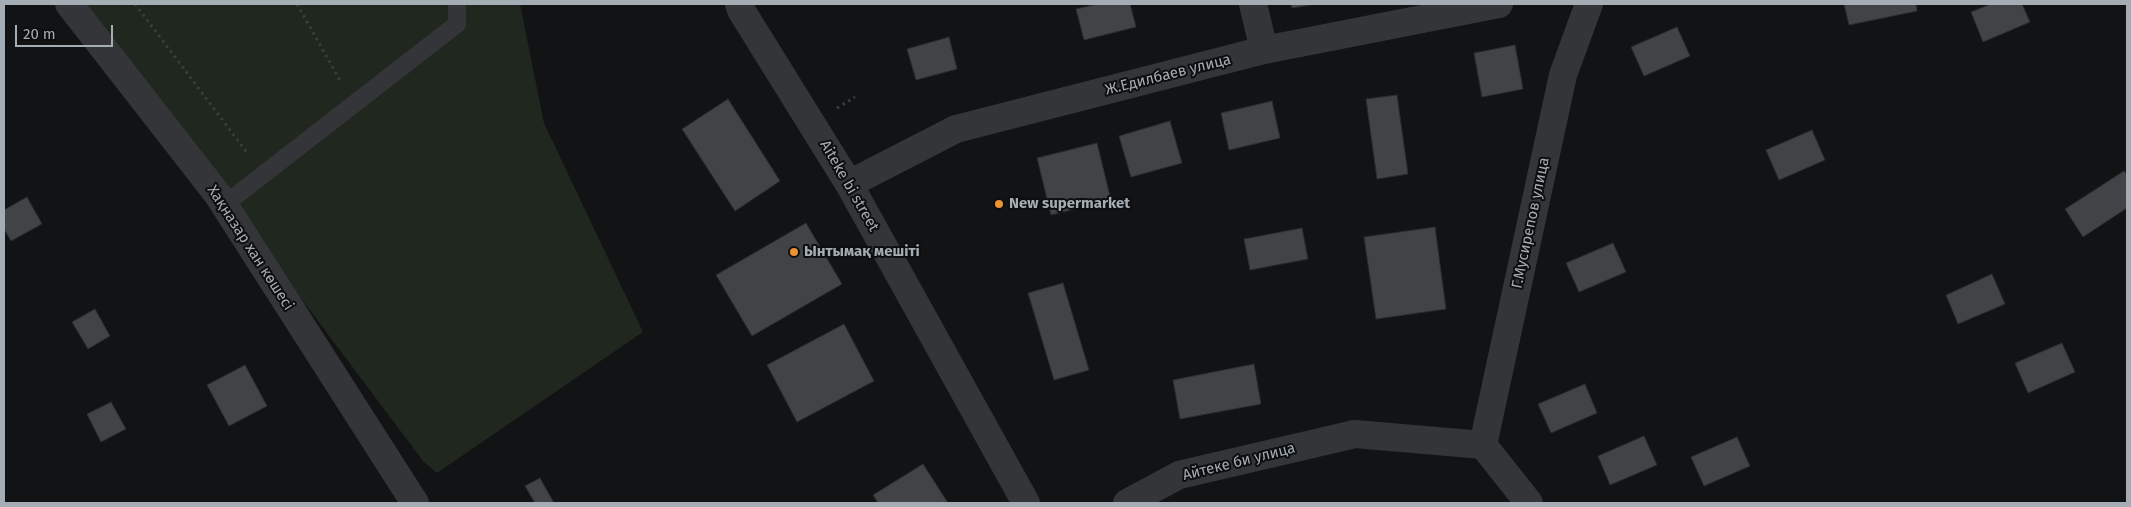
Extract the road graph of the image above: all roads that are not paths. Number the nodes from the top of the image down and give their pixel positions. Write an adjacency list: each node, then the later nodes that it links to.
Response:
1 (69, 4): 9 (street, Хақназар хан көшесі)
2 (457, 4): 9 (lane)
3 (739, 4): 8 (street, Aiteke bi street)
4 (1253, 4): 7 (street)
5 (1499, 4): 7 (street, Ж.Едилбаев улица)
6 (1589, 4): 10 (street, Г.Мусирепов улица)
7 (1264, 50): 8 (street, Ж.Едилбаев улица)
8 (849, 184): 12 (street, Aiteke bi street)
9 (224, 205): 11 (street, Хақназар хан көшесі)
10 (1483, 445): 13 (street, Айтеке би улица); 14 (street)
11 (415, 503)
12 (1026, 503)
13 (1127, 503)
14 (1529, 503)

